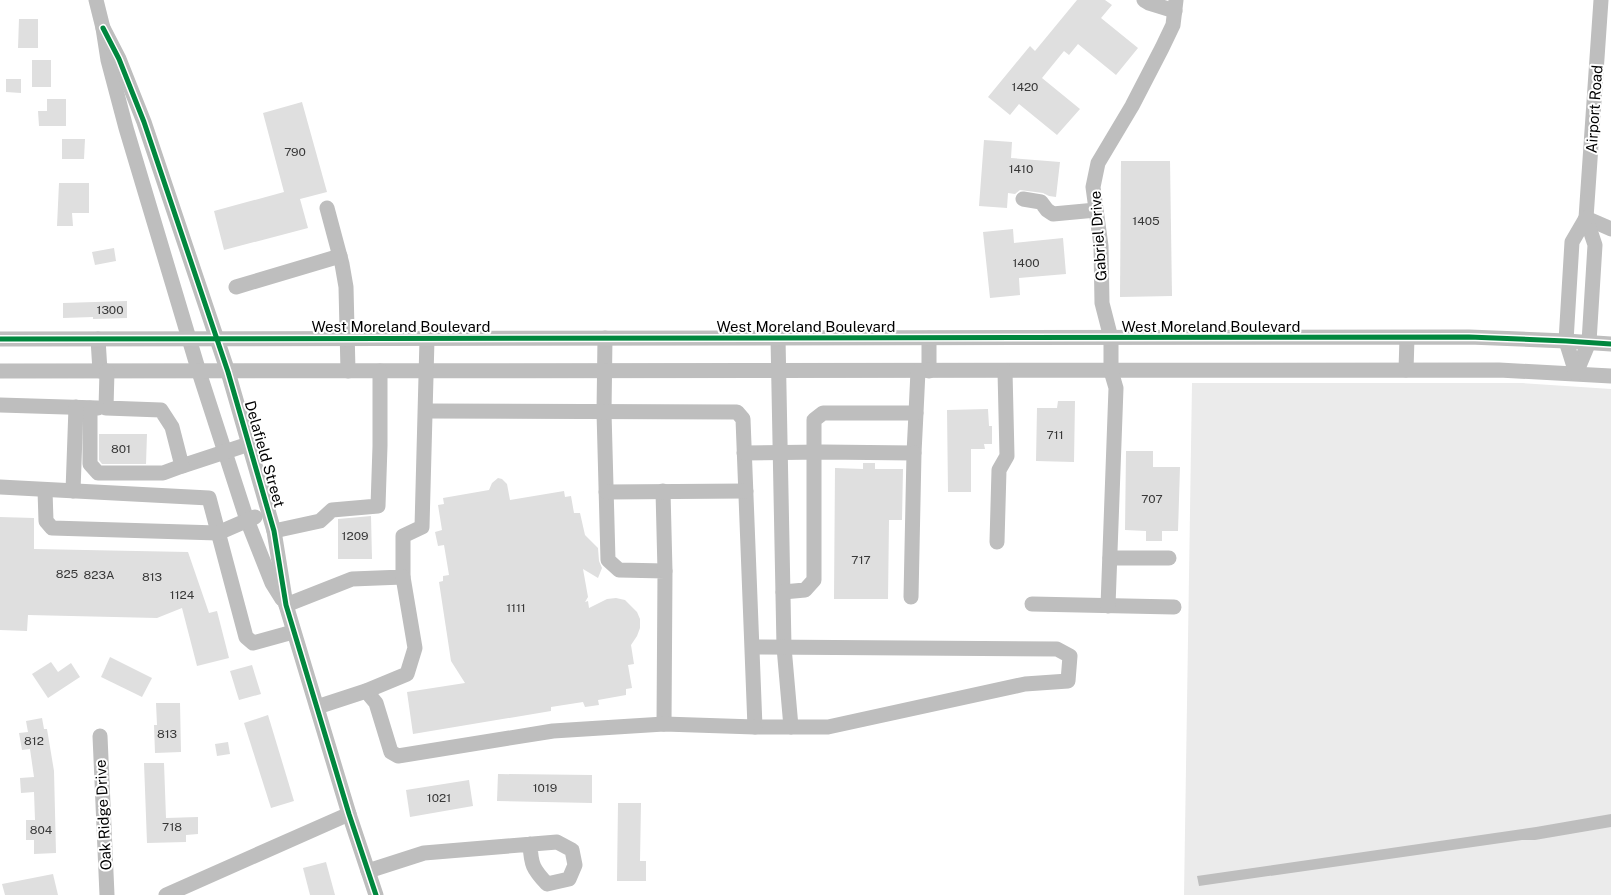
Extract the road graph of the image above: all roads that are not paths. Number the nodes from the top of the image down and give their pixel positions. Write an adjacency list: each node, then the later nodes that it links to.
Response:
1 (96, 0): 5 (street, Delafield Street)
2 (1144, 0): 4 (street)
3 (1601, 0): 11 (street, Airport Road)
4 (1175, 5): 10 (street, Gabriel Drive)
5 (104, 28): 6 (street, Delafield Street); 7 (street, Delafield Street)
6 (144, 122): 7 (street); 14 (street, Delafield Street)
7 (126, 128): 15 (street, Delafield Street)
8 (1022, 199): 10 (street)
9 (327, 208): 13 (street)
10 (1096, 210): 21 (street, Gabriel Drive)
11 (1586, 218): 12 (street); 28 (street, Airport Road); 29 (street, Airport Road)
12 (1611, 229)
13 (340, 256): 16 (street); 26 (street)
14 (190, 260): 15 (street); 25 (street, Delafield Street)
15 (169, 268): 17 (street, Delafield Street)
16 (236, 287)
17 (190, 338): 24 (street, West Moreland Boulevard); 25 (street, West Moreland Boulevard); 42 (street, Delafield Street)
18 (605, 338): 19 (street, West Moreland Boulevard); 27 (street, West Moreland Boulevard); 31 (street)
19 (778, 338): 20 (street, West Moreland Boulevard); 32 (street)
20 (929, 338): 21 (street, West Moreland Boulevard); 39 (street)
21 (1111, 338): 22 (street, West Moreland Boulevard); 41 (street, Gabriel Drive)
22 (1407, 338): 28 (street, West Moreland Boulevard); 33 (street)
23 (0, 339): 24 (street, West Moreland Boulevard)
24 (98, 339): 35 (street)
25 (217, 339): 26 (street, West Moreland Boulevard); 43 (street, Delafield Street)
26 (348, 339): 27 (street, West Moreland Boulevard); 36 (street)
27 (427, 339): 38 (street)
28 (1566, 341): 29 (street, West Moreland Boulevard); 44 (street, Airport Road)
29 (1589, 342): 30 (street, West Moreland Boulevard); 44 (street, Airport Road)
30 (1611, 344)
31 (605, 370): 32 (street); 38 (street); 50 (street)
32 (779, 370): 39 (street); 54 (street)
33 (1406, 370): 41 (street); 44 (street)
34 (0, 371): 35 (street)
35 (103, 371): 42 (street); 48 (street)
36 (348, 371): 37 (street); 43 (street)
37 (380, 371): 38 (street); 67 (street)
38 (427, 371): 49 (street)
39 (924, 371): 40 (street); 51 (street)
40 (1005, 371): 41 (street); 69 (street)
41 (1111, 371): 70 (street, Gabriel Drive)
42 (199, 372): 43 (street); 53 (street, Delafield Street)
43 (228, 372): 52 (street, Delafield Street)
44 (1576, 373): 45 (street)
45 (1611, 376)
46 (0, 405): 47 (street)
47 (83, 407): 48 (street); 58 (street); 61 (street)
48 (106, 408): 58 (street)
49 (426, 412): 50 (street); 73 (street)
50 (604, 412): 56 (street); 64 (street)
51 (916, 413): 55 (street); 57 (street)
52 (249, 444): 53 (street); 65 (street, Delafield Street)
53 (225, 452): 58 (street); 66 (street, Delafield Street)
54 (781, 452): 55 (street); 56 (street); 74 (street)
55 (814, 452): 57 (street); 74 (street)
56 (744, 453): 63 (street)
57 (914, 453): 75 (street)
58 (182, 466)
59 (0, 488): 60 (street)
60 (45, 490): 61 (street); 68 (street)
61 (73, 491): 68 (street)
62 (664, 491): 63 (street); 64 (street); 72 (street)
63 (746, 491): 81 (street)
64 (606, 492): 72 (street)
65 (269, 512): 66 (street); 67 (street, Delafield Street)
66 (247, 520): 68 (street); 77 (street, Delafield Street)
67 (274, 531): 77 (street, Delafield Street)
68 (218, 533): 80 (street)
69 (997, 542)
70 (1110, 558): 71 (street); 78 (street, Gabriel Drive)
71 (1169, 558)
72 (665, 571): 85 (street)
73 (402, 577): 77 (street); 83 (street)
74 (783, 592): 82 (street)
75 (911, 596)
76 (1032, 604): 78 (street)
77 (286, 605): 80 (street, Delafield Street)
78 (1108, 606): 79 (street)
79 (1174, 607)
80 (293, 632): 84 (street, Delafield Street)
81 (752, 647): 82 (street); 86 (street)
82 (784, 648): 87 (street); 87 (street)
83 (366, 691): 84 (street); 85 (street)
84 (317, 707): 89 (street, Delafield Street)
85 (664, 724): 86 (street)
86 (755, 727): 87 (street)
87 (791, 727)
88 (100, 736): 92 (street, Oak Ridge Drive)
89 (350, 814): 91 (street, Delafield Street); 93 (street)
90 (530, 844): 91 (street)
91 (368, 871): 94 (street, Delafield Street)
92 (108, 895)
93 (166, 895)
94 (376, 895)

